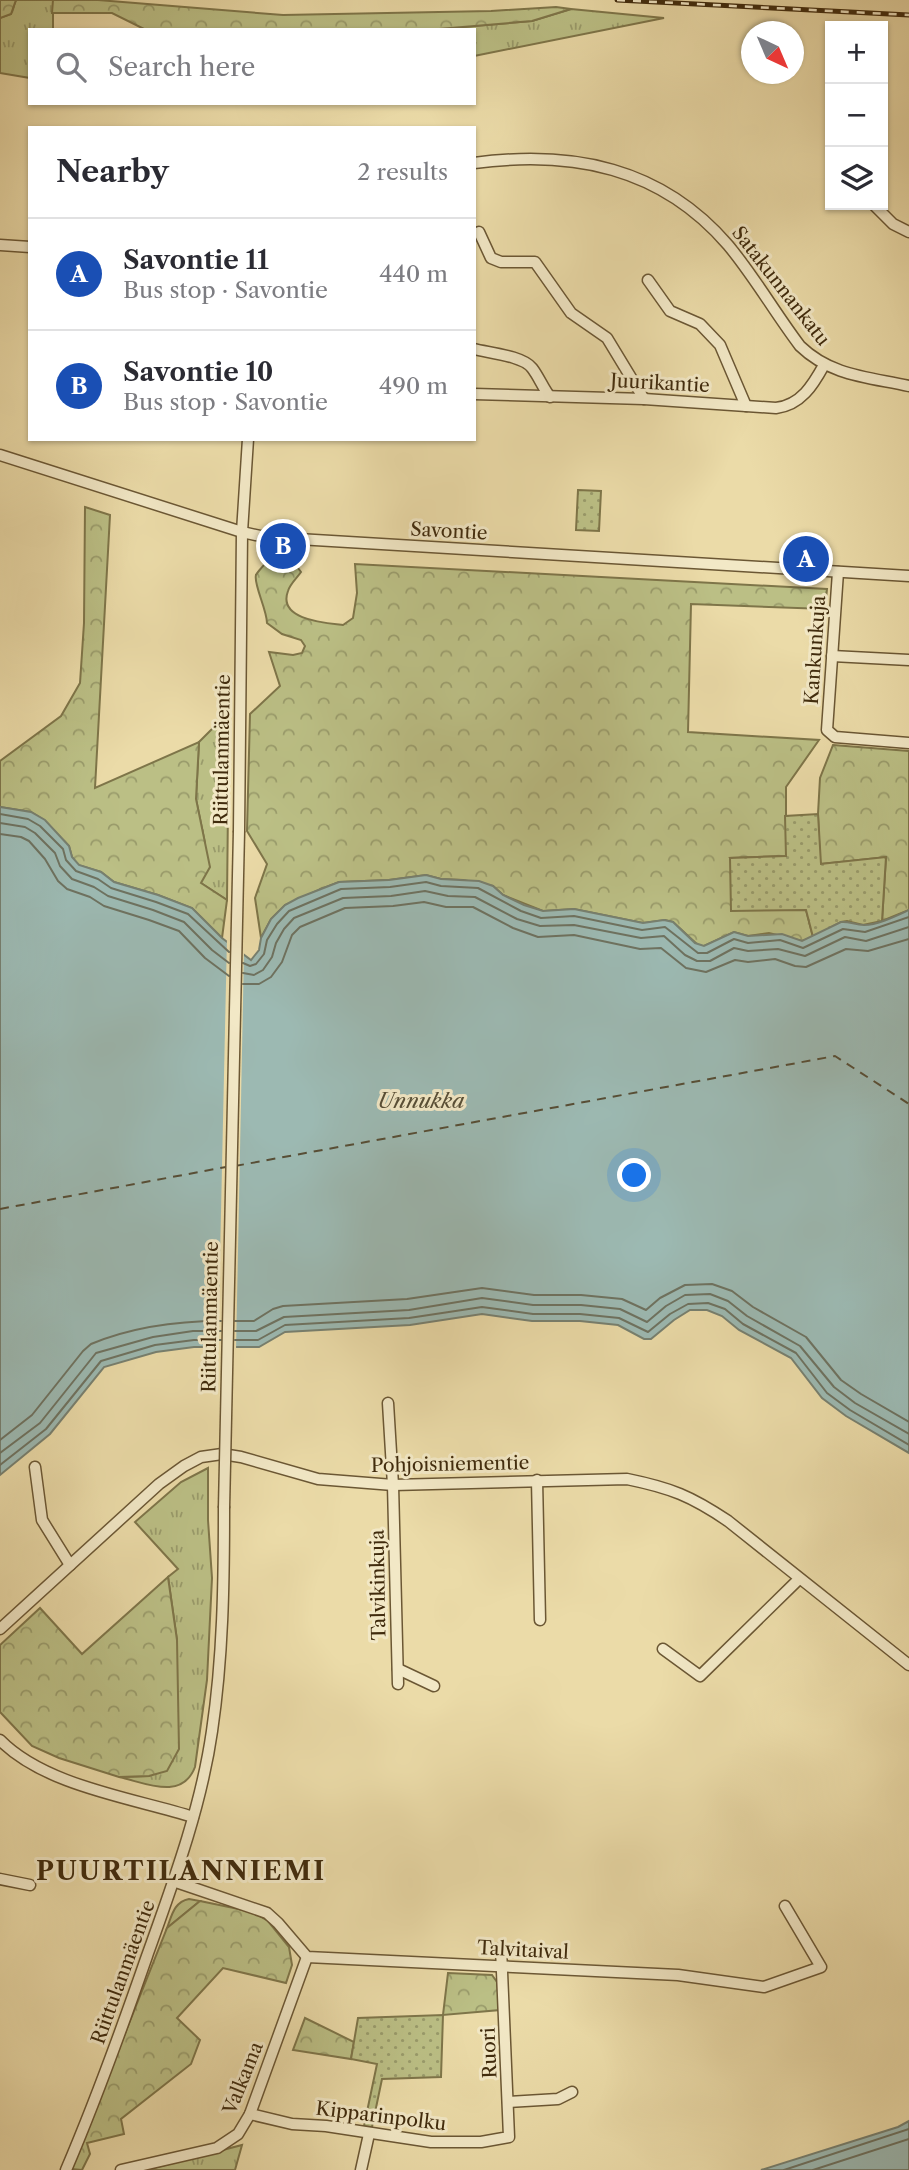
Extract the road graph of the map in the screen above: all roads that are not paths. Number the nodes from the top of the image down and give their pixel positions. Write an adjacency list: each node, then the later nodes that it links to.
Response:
1 (476, 163): 9 (street, Satakunnankatu)
2 (879, 210): 4 (street)
3 (480, 232): 13 (street)
4 (909, 232)
5 (0, 245): 6 (street)
6 (28, 247)
7 (648, 280): 14 (street)
8 (476, 350): 12 (street)
9 (824, 365): 10 (street, Satakunnankatu); 14 (street, Juurikantie)
10 (909, 386)
11 (476, 394): 12 (street, Juurikantie)
12 (550, 397): 13 (street, Juurikantie)
13 (644, 399): 14 (street, Juurikantie)
14 (747, 406)
15 (248, 441): 17 (street, Riittulanmäentie)
16 (0, 455): 17 (street, Savontie)
17 (242, 532): 18 (street, Savontie); 37 (street, Riittulanmäentie, bridge)
18 (838, 572): 19 (street, Savontie); 20 (street, Kankunkuja)
19 (909, 576)
20 (832, 656): 21 (street); 22 (street, Kankunkuja)
21 (909, 660)
22 (909, 743)
23 (388, 1403): 26 (street, Talvikinkuja)
24 (35, 1467): 27 (street)
25 (537, 1480): 26 (street, Pohjoisniementie); 28 (street, Pohjoisniementie); 29 (street)
26 (393, 1485): 27 (street, Pohjoisniementie); 33 (street, Talvikinkuja)
27 (70, 1565): 30 (street, Pohjoisniementie)
28 (799, 1579): 31 (street); 32 (street, Pohjoisniementie)
29 (540, 1620)
30 (0, 1629)
31 (663, 1649)
32 (909, 1665)
33 (398, 1669): 34 (street, Talvikinkuja); 35 (street)
34 (398, 1684)
35 (434, 1686)
36 (0, 1740): 37 (street)
37 (193, 1816): 39 (street, Riittulanmäentie)
38 (0, 1879): 40 (street)
39 (173, 1881): 43 (street); 50 (street, Riittulanmäentie)
40 (30, 1885)
41 (785, 1906): 44 (street, Talvitaival)
42 (501, 1948): 44 (street, Ruori)
43 (307, 1957): 44 (street, Talvitaival); 47 (street, Valkama)
44 (502, 1967): 46 (street, Ruori)
45 (572, 2092): 46 (street)
46 (508, 2102): 49 (street, Ruori)
47 (250, 2114): 48 (street, Kipparinpolku); 51 (street, Valkama)
48 (369, 2134): 49 (street, Kipparinpolku); 52 (street)
49 (509, 2137)
50 (66, 2170)
51 (121, 2170)
52 (361, 2170)

